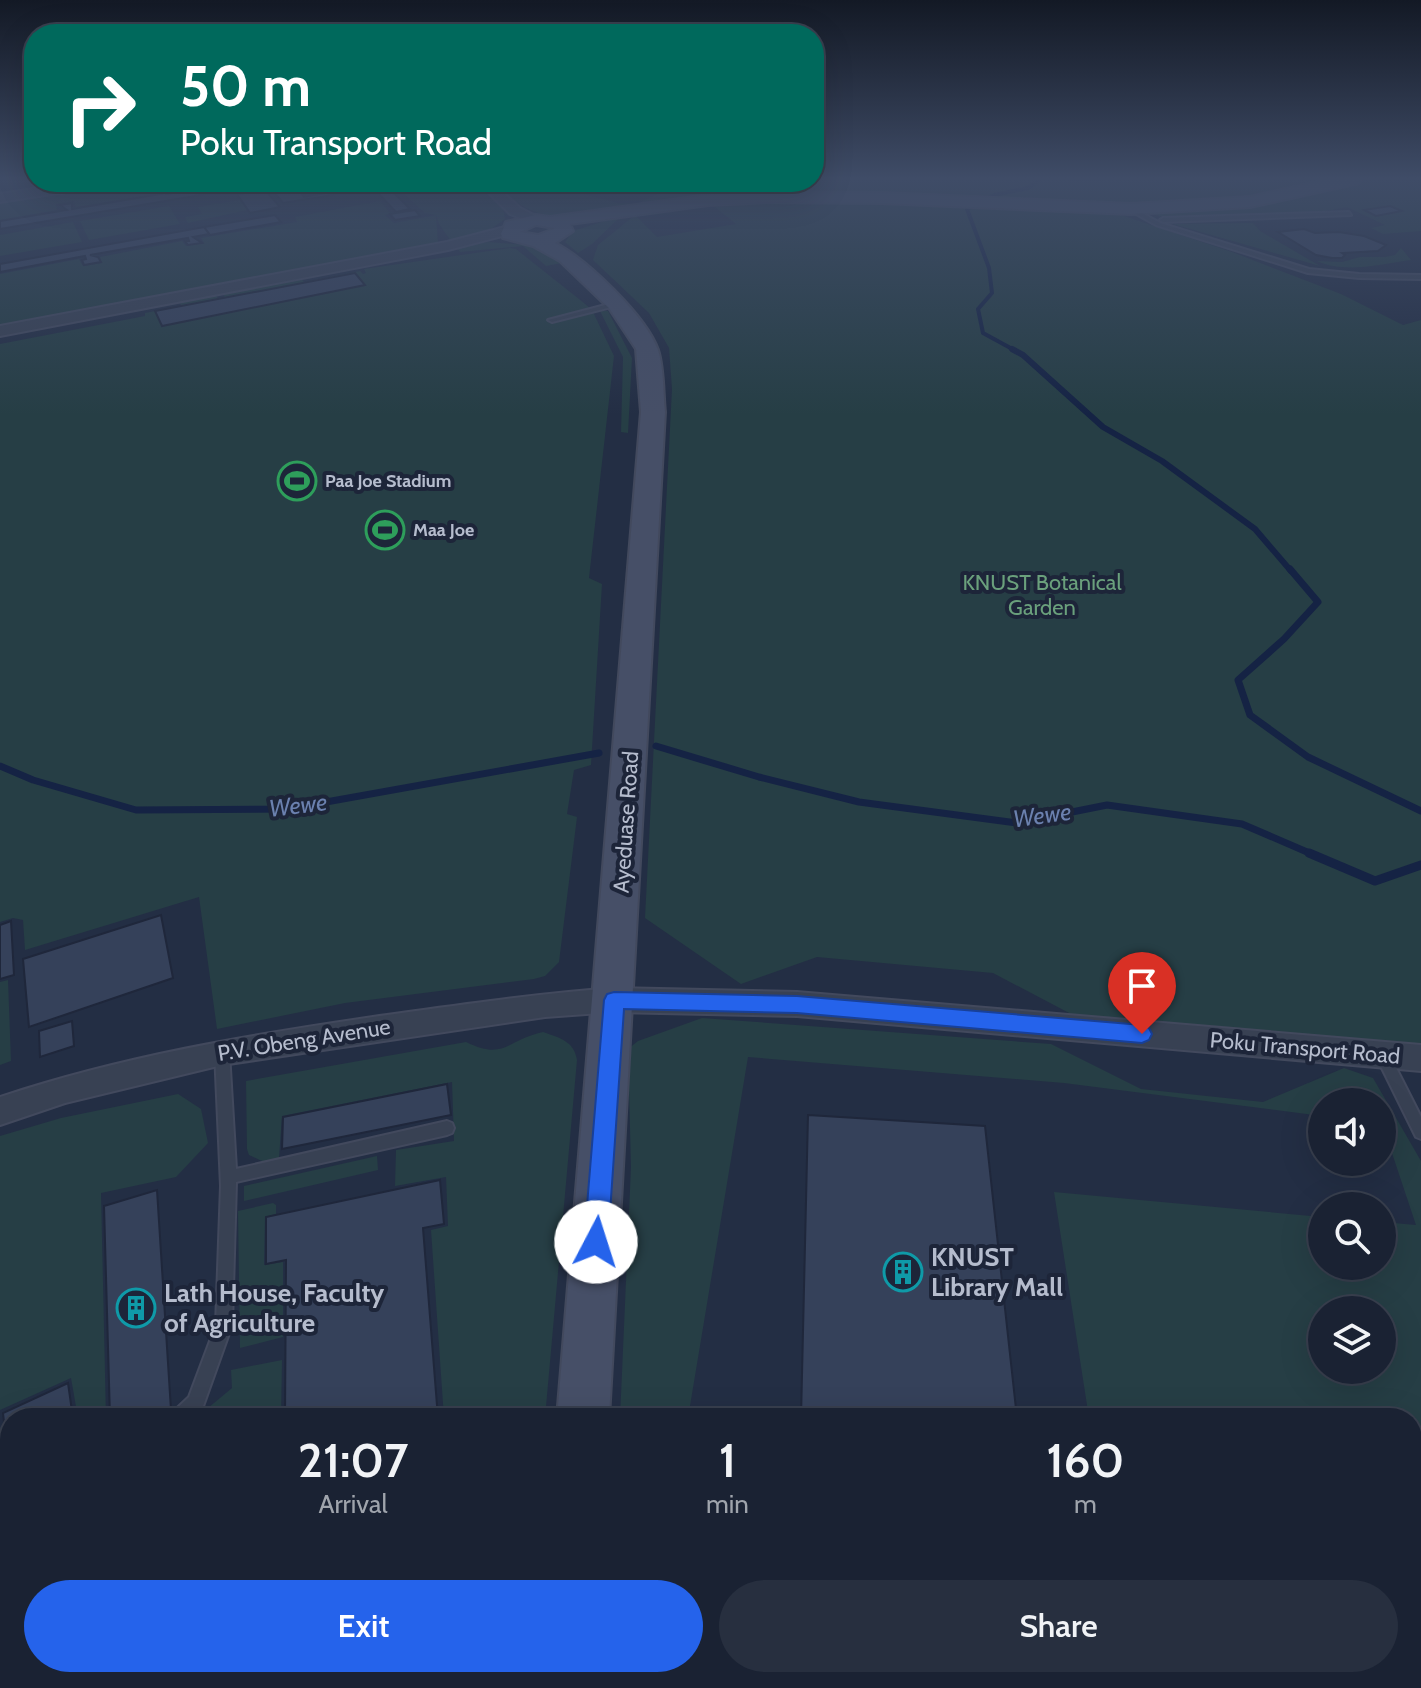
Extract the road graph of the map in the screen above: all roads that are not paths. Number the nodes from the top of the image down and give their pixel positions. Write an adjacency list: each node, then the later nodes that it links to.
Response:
1 (382, 258): 7 (street)
2 (566, 258): 5 (street, Ayeduase Road)
3 (1268, 258): 4 (lane)
4 (1421, 277)
5 (617, 304): 6 (lane); 8 (street, Ayeduase Road)
6 (552, 320)
7 (0, 331)
8 (614, 1000): 9 (street, P.V. Obeng Avenue); 10 (street, Poku Transport Road); 17 (street, Ayeduase Road)
9 (222, 1052): 12 (street, P.V. Obeng Avenue); 15 (lane)
10 (1383, 1056): 11 (street, Poku Transport Road); 14 (lane)
11 (1421, 1058)
12 (0, 1111)
13 (447, 1128): 15 (lane)
14 (1421, 1132)
15 (229, 1177): 16 (lane)
16 (190, 1408)
17 (584, 1408)

